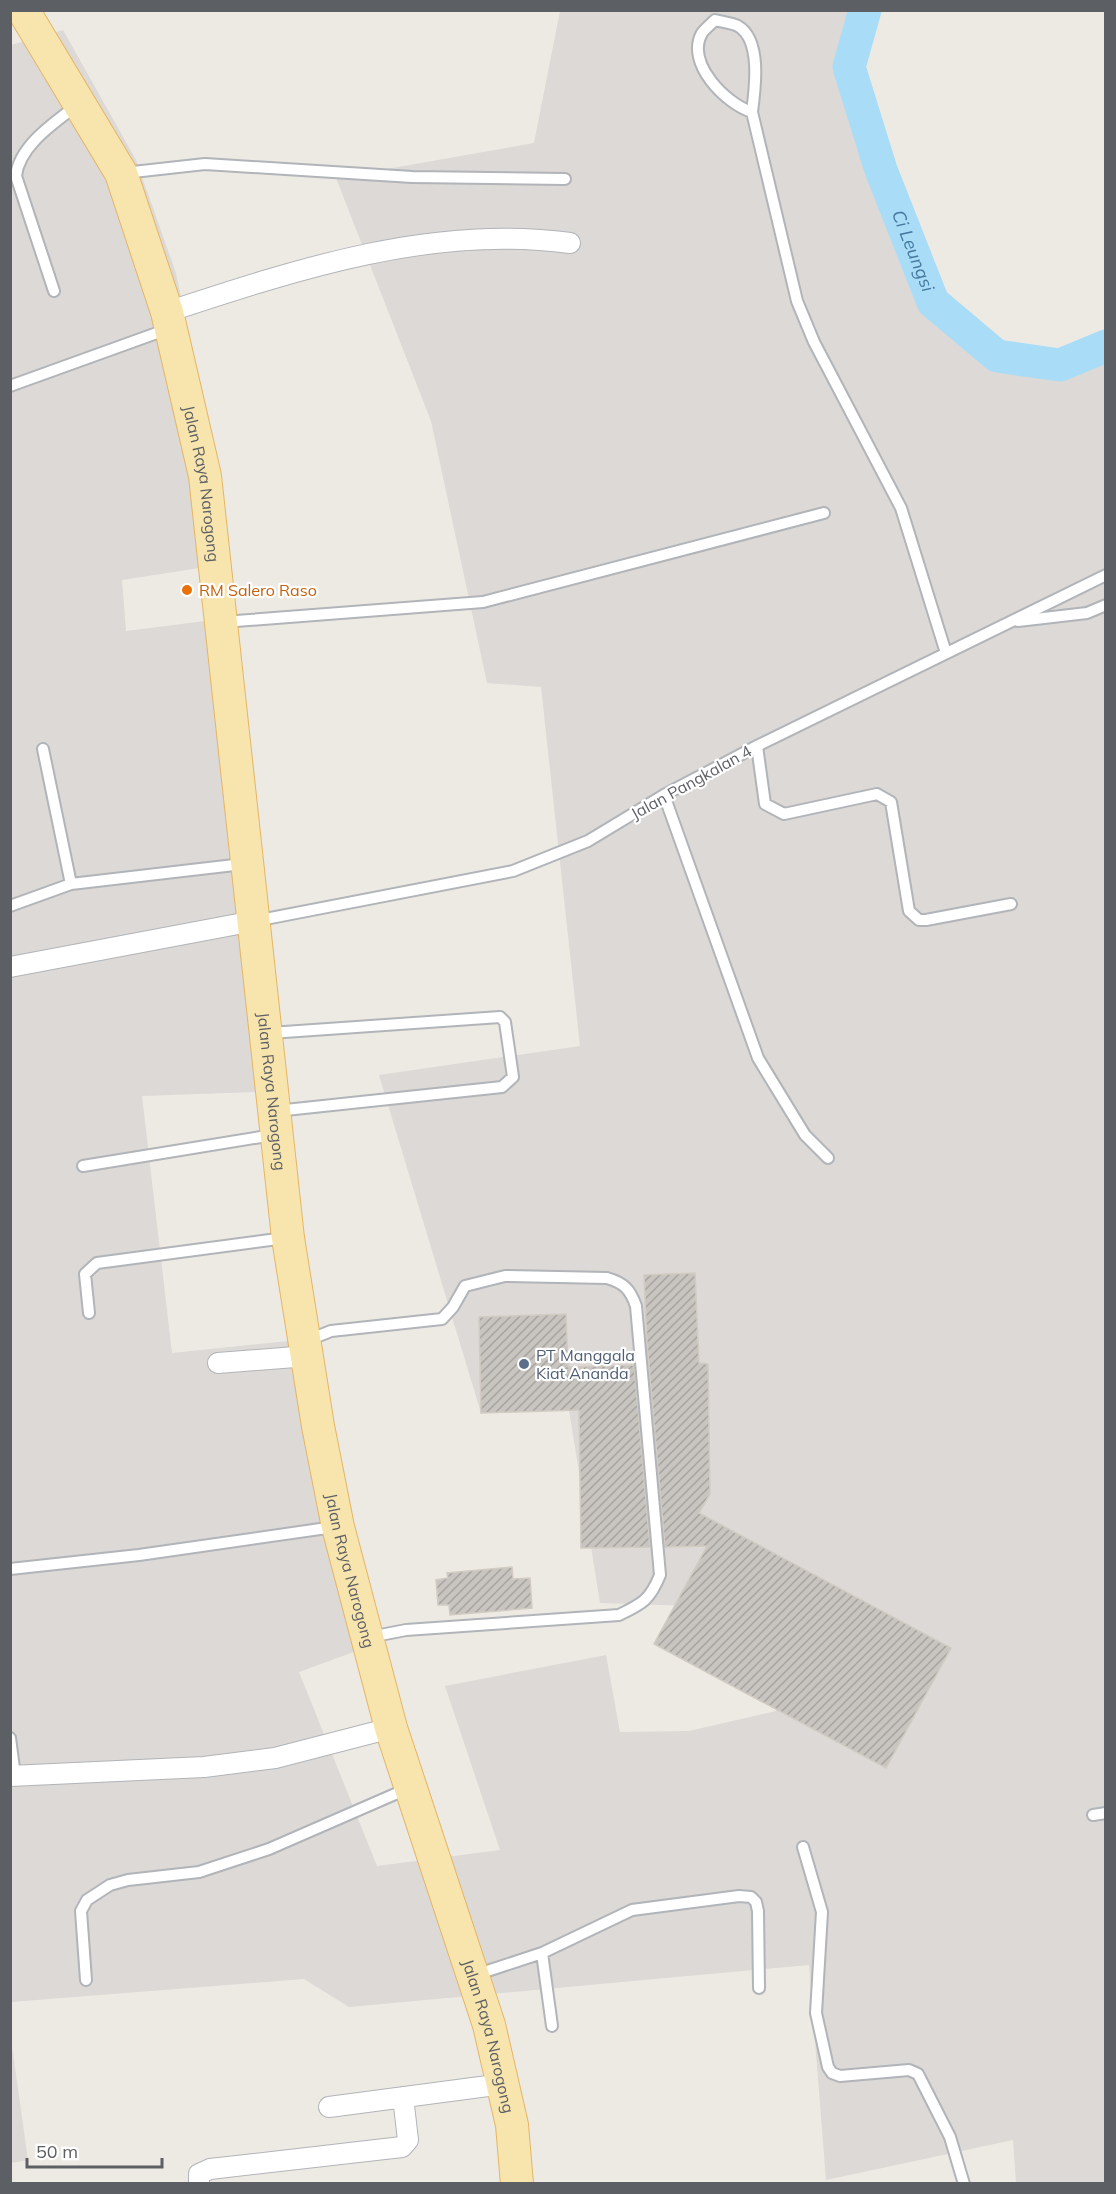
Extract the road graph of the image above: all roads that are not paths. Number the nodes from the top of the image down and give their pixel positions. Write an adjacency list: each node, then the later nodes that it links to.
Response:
1 (23, 10): 2 (main road, Jalan Raya Narogong)
2 (78, 104): 4 (main road, Jalan Raya Narogong); 7 (lane)
3 (752, 112): 3 (lane); 15 (lane)
4 (121, 173): 5 (lane); 8 (main road, Jalan Raya Narogong)
5 (565, 178)
6 (570, 243): 8 (street)
7 (54, 291)
8 (169, 320): 9 (lane); 13 (main road, Jalan Raya Narogong)
9 (10, 386)
10 (824, 513): 13 (lane)
11 (1106, 575): 14 (lane, Jalan Pangkalan 4)
12 (1106, 605): 14 (lane)
13 (222, 622): 19 (main road, Jalan Raya Narogong)
14 (1009, 622): 15 (lane, Jalan Pangkalan 4)
15 (946, 653): 16 (lane, Jalan Pangkalan 4)
16 (757, 746): 18 (lane, Jalan Pangkalan 4); 21 (lane)
17 (43, 749): 20 (lane)
18 (664, 795): 23 (lane, Jalan Pangkalan 4); 27 (lane)
19 (248, 863): 20 (lane); 23 (main road, Jalan Raya Narogong)
20 (70, 884): 22 (lane)
21 (1011, 904)
22 (10, 906)
23 (254, 921): 24 (street); 25 (main road, Jalan Raya Narogong)
24 (10, 967)
25 (266, 1033): 26 (main road, Jalan Raya Narogong); 26 (lane)
26 (276, 1123): 28 (lane); 29 (main road, Jalan Raya Narogong)
27 (828, 1158)
28 (83, 1166)
29 (288, 1238): 30 (lane); 31 (main road, Jalan Raya Narogong)
30 (89, 1313)
31 (306, 1349): 32 (street); 33 (main road, Jalan Raya Narogong); 35 (lane)
32 (218, 1363)
33 (338, 1527): 34 (lane); 35 (main road, Jalan Raya Narogong)
34 (10, 1569)
35 (366, 1637): 36 (main road, Jalan Raya Narogong)
36 (392, 1728): 38 (street); 39 (main road, Jalan Raya Narogong)
37 (10, 1738): 38 (lane)
38 (13, 1776)
39 (411, 1787): 44 (main road, Jalan Raya Narogong); 45 (lane)
40 (1106, 1813): 41 (lane)
41 (1093, 1815)
42 (803, 1847): 53 (lane)
43 (542, 1953): 44 (lane); 46 (lane); 47 (lane)
44 (474, 1975): 48 (main road, Jalan Raya Narogong)
45 (86, 1980)
46 (759, 1988)
47 (552, 2026)
48 (503, 2084): 49 (street); 52 (main road, Jalan Raya Narogong)
49 (403, 2097): 50 (street); 51 (street)
50 (329, 2107)
51 (199, 2184)
52 (518, 2184)
53 (964, 2184)

